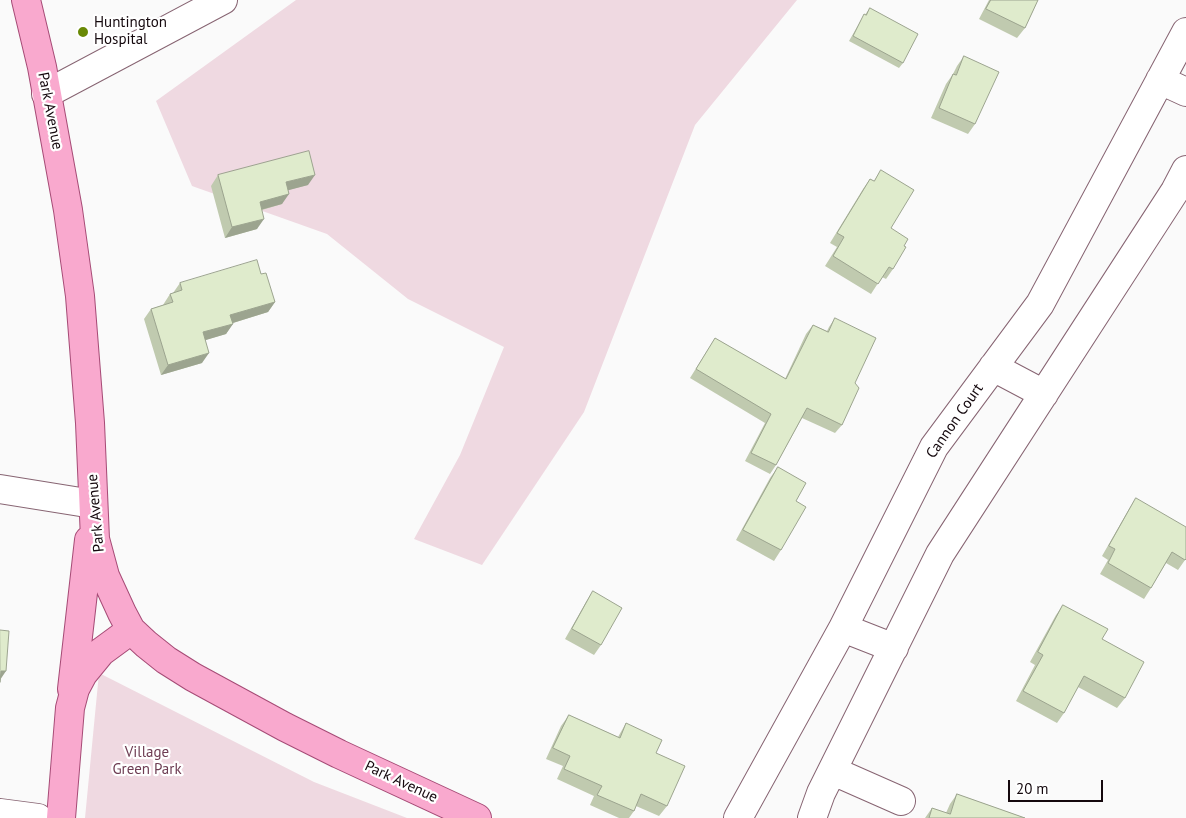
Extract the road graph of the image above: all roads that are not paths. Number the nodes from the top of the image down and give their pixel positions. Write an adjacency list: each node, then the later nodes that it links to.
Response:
1 (26, 0): 6 (main road, Park Avenue)
2 (223, 0): 6 (street)
3 (1186, 32): 4 (street, Cannon Court)
4 (1160, 80): 5 (street); 8 (street, Cannon Court)
5 (1186, 92)
6 (46, 94): 11 (main road, Park Avenue)
7 (1186, 170): 9 (street)
8 (993, 367): 9 (street); 12 (street, Cannon Court)
9 (1044, 394): 14 (street)
10 (0, 489): 11 (street)
11 (93, 504): 13 (main road, Park Avenue); 15 (main road)
12 (843, 628): 14 (street); 22 (street, Cannon Court)
13 (131, 630): 15 (main road); 21 (main road, Park Avenue)
14 (894, 648): 16 (street)
15 (70, 708): 20 (main road)
16 (833, 772): 17 (street); 23 (street)
17 (901, 801)
18 (0, 813): 19 (street)
19 (38, 818)
20 (60, 818)
21 (477, 818)
22 (738, 818)
23 (812, 818)

